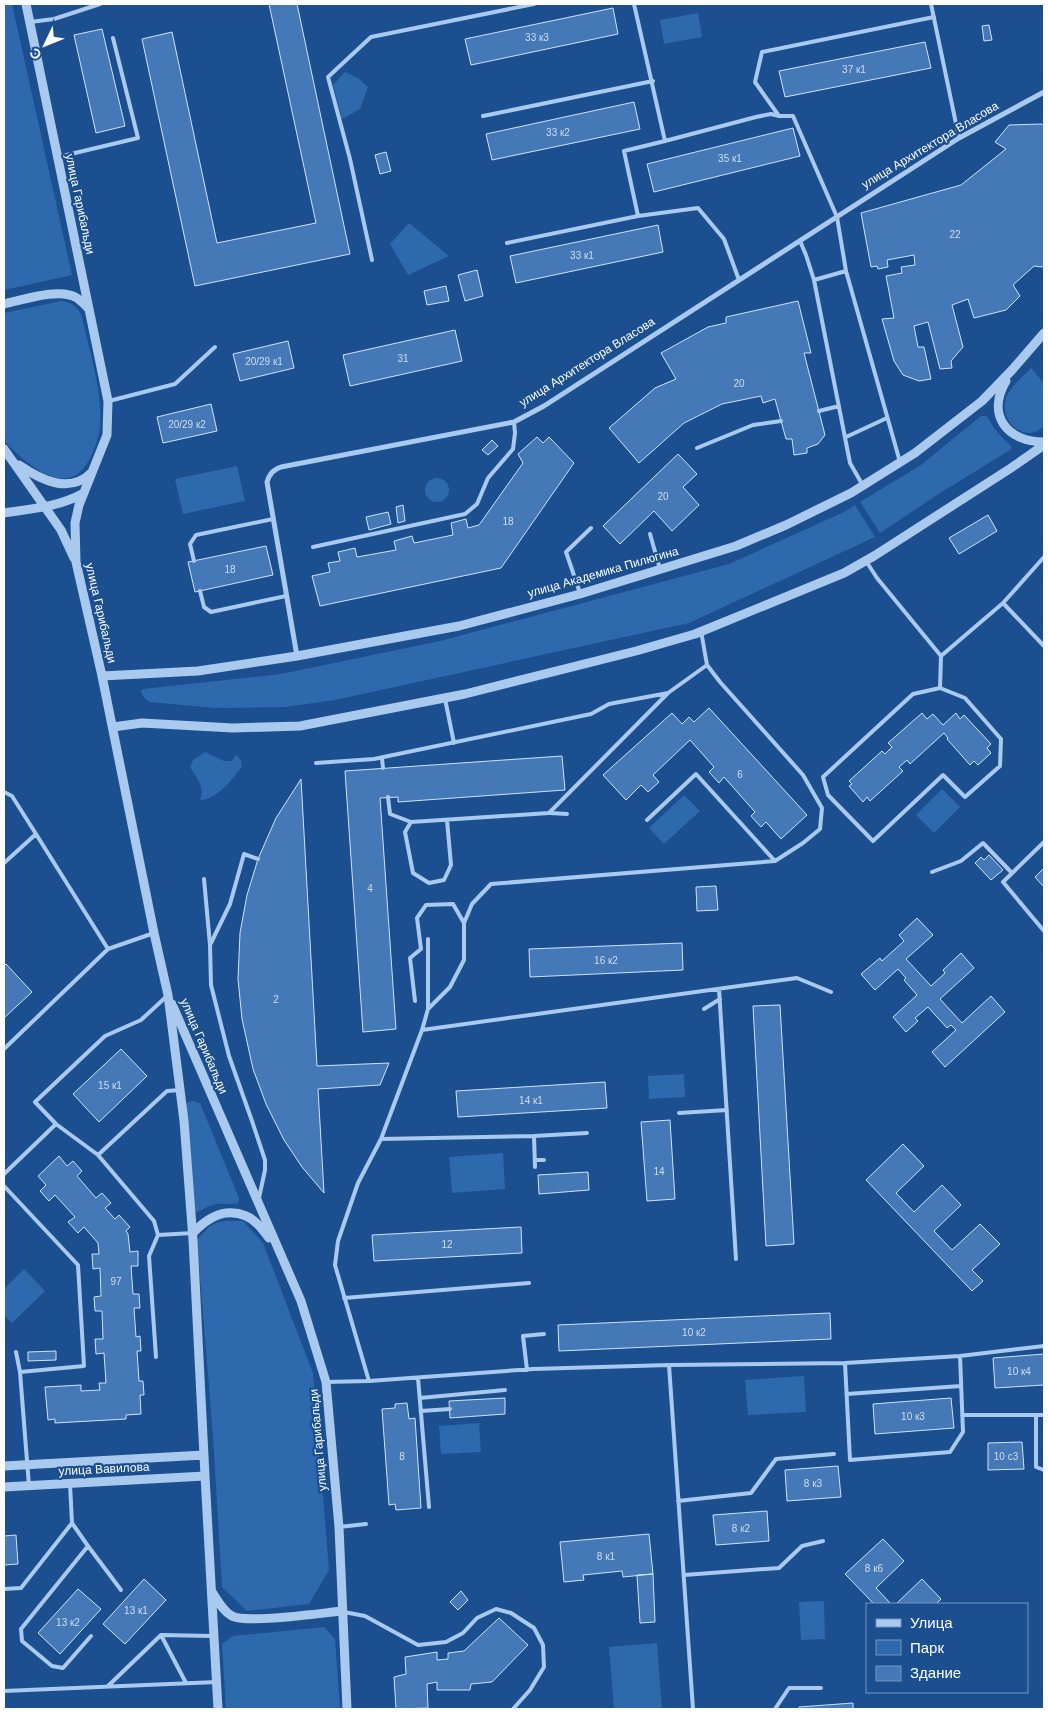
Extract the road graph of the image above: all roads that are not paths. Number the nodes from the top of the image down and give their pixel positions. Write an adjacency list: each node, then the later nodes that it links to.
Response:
1 (26, 4): 7 (street, улица Гарибальди)
2 (100, 4): 7 (lane)
3 (534, 4): 20 (lane)
4 (634, 4): 9 (lane)
5 (931, 4): 6 (lane)
6 (934, 17): 12 (lane); 13 (lane)
7 (30, 22): 15 (street, улица Гарибальди)
8 (113, 38): 15 (lane)
9 (653, 81): 11 (lane); 14 (lane)
10 (1044, 92): 13 (street, улица Архитектора Власова)
11 (482, 116)
12 (779, 116): 14 (lane); 17 (lane)
13 (960, 138): 17 (street, улица Архитектора Власова)
14 (665, 141): 16 (lane)
15 (58, 157): 25 (street, улица Гарибальди)
16 (638, 216): 19 (lane); 22 (lane)
17 (837, 217): 18 (street, улица Архитектора Власова); 21 (lane)
18 (800, 241): 22 (street, улица Архитектора Власова); 23 (lane)
19 (507, 243)
20 (372, 260)
21 (846, 271): 23 (lane); 32 (lane)
22 (739, 280): 34 (street, улица Архитектора Власова)
23 (814, 280): 30 (lane)
24 (4, 304): 25 (street)
25 (89, 309): 29 (street, улица Гарибальди)
26 (1044, 333): 28 (street, улица Академика Пилюгина)
27 (215, 347): 29 (lane)
28 (1012, 370): 36 (street); 40 (street, улица Академика Пилюгина)
29 (108, 401): 41 (street, улица Гарибальди)
30 (839, 406): 31 (lane); 35 (lane)
31 (819, 411)
32 (887, 418): 35 (lane); 40 (lane)
33 (781, 421): 37 (lane)
34 (514, 422): 46 (street, улица Архитектора Власова); 49 (lane)
35 (846, 437): 42 (lane)
36 (1044, 443): 52 (street)
37 (697, 448)
38 (4, 449): 39 (street)
39 (12, 460): 41 (street); 44 (street)
40 (900, 463): 42 (street, улица Академика Пилюгина)
41 (94, 470): 43 (street, улица Гарибальди)
42 (863, 486): 54 (street, улица Академика Пилюгина)
43 (84, 494): 44 (street); 53 (street, улица Гарибальди)
44 (46, 507): 45 (street); 53 (street)
45 (4, 513)
46 (273, 519): 51 (lane); 57 (street, улица Архитектора Власова)
47 (591, 528): 56 (lane)
48 (650, 534): 54 (lane)
49 (313, 546)
50 (1044, 558): 58 (lane)
51 (194, 561)
52 (866, 561): 59 (street); 62 (lane)
53 (76, 562): 64 (street, улица Гарибальди)
54 (660, 569): 56 (street, улица Академика Пилюгина)
55 (200, 591): 57 (lane)
56 (580, 594): 61 (street, улица Академика Пилюгина)
57 (286, 596): 61 (street, улица Архитектора Власова)
58 (1003, 603): 60 (lane); 62 (lane)
59 (701, 631): 63 (lane); 67 (street)
60 (1044, 646)
61 (297, 656): 64 (street, улица Академика Пилюгина)
62 (941, 656): 65 (lane)
63 (707, 665): 66 (lane); 83 (lane)
64 (102, 676): 68 (street, улица Гарибальди)
65 (940, 688): 65 (lane)
66 (668, 693): 69 (lane); 75 (lane)
67 (444, 698): 68 (street); 69 (lane)
68 (113, 727): 90 (street, улица Гарибальди)
69 (454, 743): 70 (lane)
70 (382, 758): 71 (lane); 72 (lane)
71 (316, 763)
72 (383, 768)
73 (4, 792): 80 (lane)
74 (388, 797): 79 (lane)
75 (549, 813): 76 (lane); 77 (lane)
76 (567, 814)
77 (447, 820): 79 (lane); 79 (lane)
78 (647, 820): 83 (lane)
79 (411, 822)
80 (36, 834): 84 (lane); 93 (lane)
81 (1044, 842): 86 (lane)
82 (258, 860): 92 (lane)
83 (775, 861): 88 (lane)
84 (4, 863)
85 (932, 872): 86 (lane)
86 (1012, 873): 89 (lane)
87 (204, 879): 92 (lane)
88 (464, 923): 98 (lane); 99 (lane)
89 (1044, 931)
90 (154, 933): 93 (lane); 96 (street, улица Гарибальди)
91 (428, 939): 99 (lane)
92 (210, 944): 116 (lane)
93 (108, 949): 102 (lane)
94 (719, 989): 95 (lane); 97 (lane); 101 (lane)
95 (831, 992)
96 (168, 995): 103 (street, улица Гарибальди); 106 (lane); 116 (street, улица Гарибальди)
97 (720, 999): 100 (lane); 104 (lane)
98 (415, 1001)
99 (428, 1009): 101 (lane)
100 (704, 1009)
101 (422, 1030): 109 (lane)
102 (4, 1049)
103 (180, 1090): 110 (lane); 117 (street, улица Гарибальди)
104 (727, 1110): 105 (lane); 120 (lane)
105 (679, 1113)
106 (56, 1124): 110 (lane); 114 (lane)
107 (587, 1133): 108 (lane)
108 (534, 1136): 109 (lane); 111 (lane)
109 (381, 1138): 122 (lane)
110 (98, 1155): 118 (lane)
111 (535, 1160): 112 (lane); 113 (lane)
112 (544, 1160)
113 (535, 1166)
114 (4, 1174)
115 (4, 1186): 131 (lane)
116 (258, 1203): 119 (street, улица Гарибальди)
117 (193, 1233): 118 (lane); 119 (street, улица Гарибальди); 145 (street, улица Гарибальди)
118 (158, 1235): 126 (lane)
119 (276, 1245): 134 (street, улица Гарибальди)
120 (736, 1259)
121 (529, 1283): 122 (lane)
122 (344, 1298): 133 (lane)
123 (544, 1334): 130 (lane)
124 (1044, 1346): 127 (lane)
125 (16, 1352): 131 (lane)
126 (156, 1356)
127 (960, 1356): 128 (lane); 135 (lane)
128 (845, 1363): 129 (lane); 137 (lane)
129 (669, 1365): 130 (lane); 153 (lane)
130 (527, 1370): 132 (lane)
131 (20, 1372): 146 (lane)
132 (418, 1378): 133 (lane); 138 (lane)
133 (369, 1381): 134 (lane)
134 (326, 1382): 157 (street, улица Гарибальди)
135 (961, 1386): 137 (lane); 141 (lane)
136 (505, 1390): 138 (lane)
137 (847, 1394): 141 (lane)
138 (420, 1398): 140 (lane)
139 (450, 1409): 140 (lane)
140 (421, 1411): 154 (lane)
141 (962, 1414): 142 (lane)
142 (1036, 1415): 143 (lane); 148 (lane)
143 (1044, 1415)
144 (834, 1454): 153 (lane)
145 (204, 1455): 146 (street, улица Вавилова); 149 (street, улица Гарибальди)
146 (28, 1464): 147 (street, улица Вавилова); 151 (lane)
147 (4, 1466)
148 (1044, 1470)
149 (205, 1476): 150 (street, улица Вавилова); 163 (street, улица Гарибальди)
150 (70, 1484): 151 (street, улица Вавилова); 155 (lane)
151 (29, 1486): 152 (street, улица Вавилова)
152 (4, 1487)
153 (678, 1502): 160 (lane)
154 (430, 1507)
155 (72, 1523): 159 (lane); 161 (lane)
156 (366, 1524): 157 (lane)
157 (339, 1526): 164 (street, улица Гарибальди)
158 (823, 1542): 160 (lane)
159 (88, 1546): 162 (lane); 166 (lane)
160 (684, 1575): 176 (lane)
161 (4, 1588)
162 (121, 1590)
163 (212, 1592): 164 (street); 167 (street, улица Гарибальди)
164 (342, 1611): 174 (street, улица Гарибальди); 175 (lane)
165 (162, 1634): 167 (lane); 169 (lane); 170 (lane)
166 (91, 1636)
167 (215, 1636): 168 (street, улица Гарибальди)
168 (217, 1682): 169 (lane); 173 (street, улица Гарибальди)
169 (186, 1683): 170 (lane)
170 (107, 1687): 172 (lane)
171 (821, 1688): 177 (lane)
172 (4, 1692)
173 (218, 1709)
174 (347, 1709)
175 (513, 1709)
176 (693, 1709)
177 (775, 1709)

